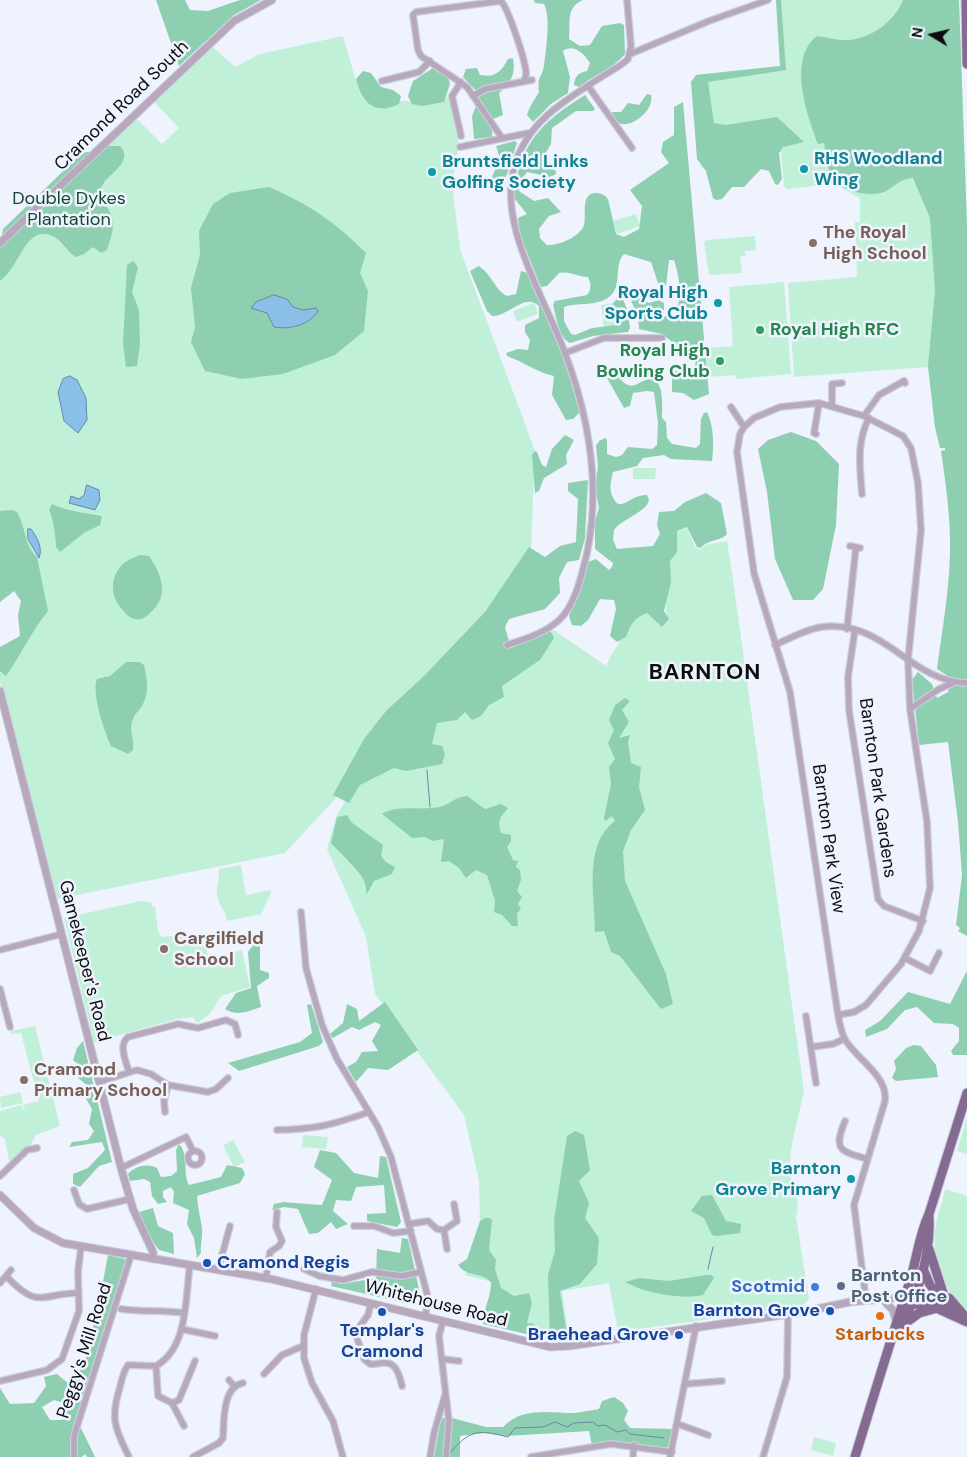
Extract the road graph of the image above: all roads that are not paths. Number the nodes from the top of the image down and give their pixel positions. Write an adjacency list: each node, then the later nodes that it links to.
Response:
1 (272, 0): 20 (street, Cramond Road South)
2 (627, 0): 6 (street)
3 (768, 0): 6 (street)
4 (966, 0): 8 (main road)
5 (501, 1): 7 (street); 12 (street)
6 (630, 54): 13 (street)
7 (430, 61): 10 (street); 11 (street)
8 (967, 64)
9 (532, 80): 12 (street)
10 (382, 81)
11 (461, 82): 14 (street); 16 (street)
12 (523, 82): 14 (street)
13 (588, 86): 15 (street); 19 (street)
14 (473, 96): 17 (street)
15 (529, 134): 17 (street); 22 (street)
16 (461, 136)
17 (502, 138): 18 (street)
18 (460, 147)
19 (632, 148)
20 (0, 243)
21 (662, 338): 22 (street)
22 (565, 353): 35 (street)
23 (842, 383): 26 (street)
24 (905, 383): 28 (street)
25 (819, 403): 26 (street); 29 (street); 30 (street)
26 (832, 406): 28 (street)
27 (731, 407): 29 (street)
28 (867, 417): 31 (street); 37 (street)
29 (744, 427): 36 (street, Barnton Park View)
30 (816, 434)
31 (862, 494)
32 (856, 547): 33 (street)
33 (847, 629): 34 (street); 36 (street)
34 (855, 630): 37 (street); 44 (street, Barnton Park Gardens)
35 (506, 645)
36 (775, 645): 50 (street, Barnton Park View)
37 (908, 660): 38 (street); 41 (street)
38 (955, 683): 39 (street); 41 (street)
39 (967, 683)
40 (0, 692): 42 (street, Gamekeeper's Road)
41 (910, 709): 44 (street)
42 (3, 717): 45 (street, Gamekeeper's Road)
43 (300, 912): 63 (street)
44 (922, 921): 48 (street)
45 (62, 934): 46 (street); 58 (street, Gamekeeper's Road)
46 (0, 950)
47 (939, 954): 48 (street)
48 (906, 958): 50 (street)
49 (0, 989): 52 (street)
50 (838, 1015): 54 (street, Barnton Park View)
51 (806, 1016): 55 (street)
52 (10, 1027)
53 (238, 1035): 56 (street)
54 (844, 1039): 55 (street); 68 (street, Barnton Park View)
55 (811, 1047): 59 (street)
56 (129, 1072): 58 (street); 60 (street)
57 (228, 1078): 60 (street)
58 (99, 1082): 69 (street, Gamekeeper's Road)
59 (816, 1083)
60 (168, 1085): 62 (street)
61 (967, 1094): 76 (main road)
62 (165, 1112)
63 (369, 1112): 65 (street); 77 (street)
64 (845, 1121): 68 (street)
65 (277, 1130)
66 (37, 1148): 70 (street)
67 (193, 1151): 69 (street)
68 (867, 1160): 101 (street)
69 (121, 1168): 72 (street, Gamekeeper's Road)
70 (0, 1176)
71 (74, 1190): 72 (street)
72 (130, 1199): 87 (street, Gamekeeper's Road)
73 (2, 1200): 83 (street, Whitehouse Road)
74 (454, 1204): 80 (street)
75 (277, 1212): 95 (street)
76 (929, 1214): 82 (main road); 85 (main road)
77 (409, 1224): 80 (street); 81 (street)
78 (230, 1226): 92 (street)
79 (356, 1227): 81 (street)
80 (444, 1230): 84 (street)
81 (411, 1232): 93 (street)
82 (929, 1241): 90 (main road); 97 (main road)
83 (82, 1248): 86 (street, Whitehouse Road); 99 (street)
84 (448, 1249)
85 (918, 1249): 90 (main road); 102 (main road)
86 (131, 1255): 87 (street, Whitehouse Road); 140 (street, Peggy's Mill Road)
87 (149, 1258): 88 (street, Whitehouse Road)
88 (190, 1265): 92 (street, Whitehouse Road); 109 (street)
89 (304, 1269): 93 (street)
90 (923, 1269): 100 (main road); 102 (main road)
91 (11, 1270): 94 (street)
92 (218, 1270): 95 (street, Whitehouse Road)
93 (421, 1272): 111 (street)
94 (6, 1276): 96 (street); 99 (street)
95 (266, 1278): 98 (street, Whitehouse Road)
96 (0, 1283)
97 (939, 1284): 100 (main road); 105 (main road)
98 (316, 1289): 103 (street, Whitehouse Road); 119 (street)
99 (78, 1293): 126 (street)
100 (941, 1299): 102 (main road); 105 (main road); 106 (main road); 112 (main road)
101 (866, 1300): 104 (street, Whitehouse Road); 110 (street, Whitehouse Road)
102 (909, 1300): 104 (street, Whitehouse Road); 106 (main road); 115 (main road)
103 (371, 1302): 111 (street, Whitehouse Road); 131 (street)
104 (884, 1302): 115 (street)
105 (952, 1302): 113 (main road)
106 (929, 1305): 108 (main road)
107 (121, 1309): 109 (street)
108 (942, 1310): 112 (main road); 115 (main road)
109 (184, 1313): 117 (street)
110 (788, 1314): 116 (street, Whitehouse Road); 148 (street)
111 (425, 1316): 114 (street, Whitehouse Road)
112 (955, 1316): 113 (main road)
113 (967, 1320)
114 (443, 1321): 116 (street, Whitehouse Road); 120 (street)
115 (898, 1324): 149 (main road)
116 (696, 1326): 129 (street)
117 (181, 1329): 118 (street); 123 (street)
118 (215, 1336)
119 (303, 1346): 124 (street); 143 (street)
120 (442, 1359): 121 (street); 132 (street)
121 (459, 1361)
122 (193, 1364): 133 (street)
123 (156, 1366): 133 (street); 141 (street)
124 (264, 1374)
125 (229, 1380): 130 (street)
126 (0, 1381)
127 (722, 1381): 129 (street)
128 (243, 1383): 130 (street)
129 (686, 1384): 135 (street)
130 (234, 1386): 142 (street)
131 (402, 1386)
132 (446, 1393): 144 (street); 145 (street)
133 (172, 1403): 134 (street)
134 (184, 1424)
135 (678, 1424): 136 (street); 138 (street)
136 (708, 1435)
137 (634, 1446): 138 (street); 139 (street); 147 (street)
138 (671, 1454)
139 (547, 1456): 146 (street)
140 (74, 1457)
141 (129, 1457)
142 (193, 1457)
143 (342, 1457)
144 (430, 1457)
145 (446, 1457)
146 (531, 1457)
147 (632, 1457)
148 (763, 1457)
149 (855, 1457)

